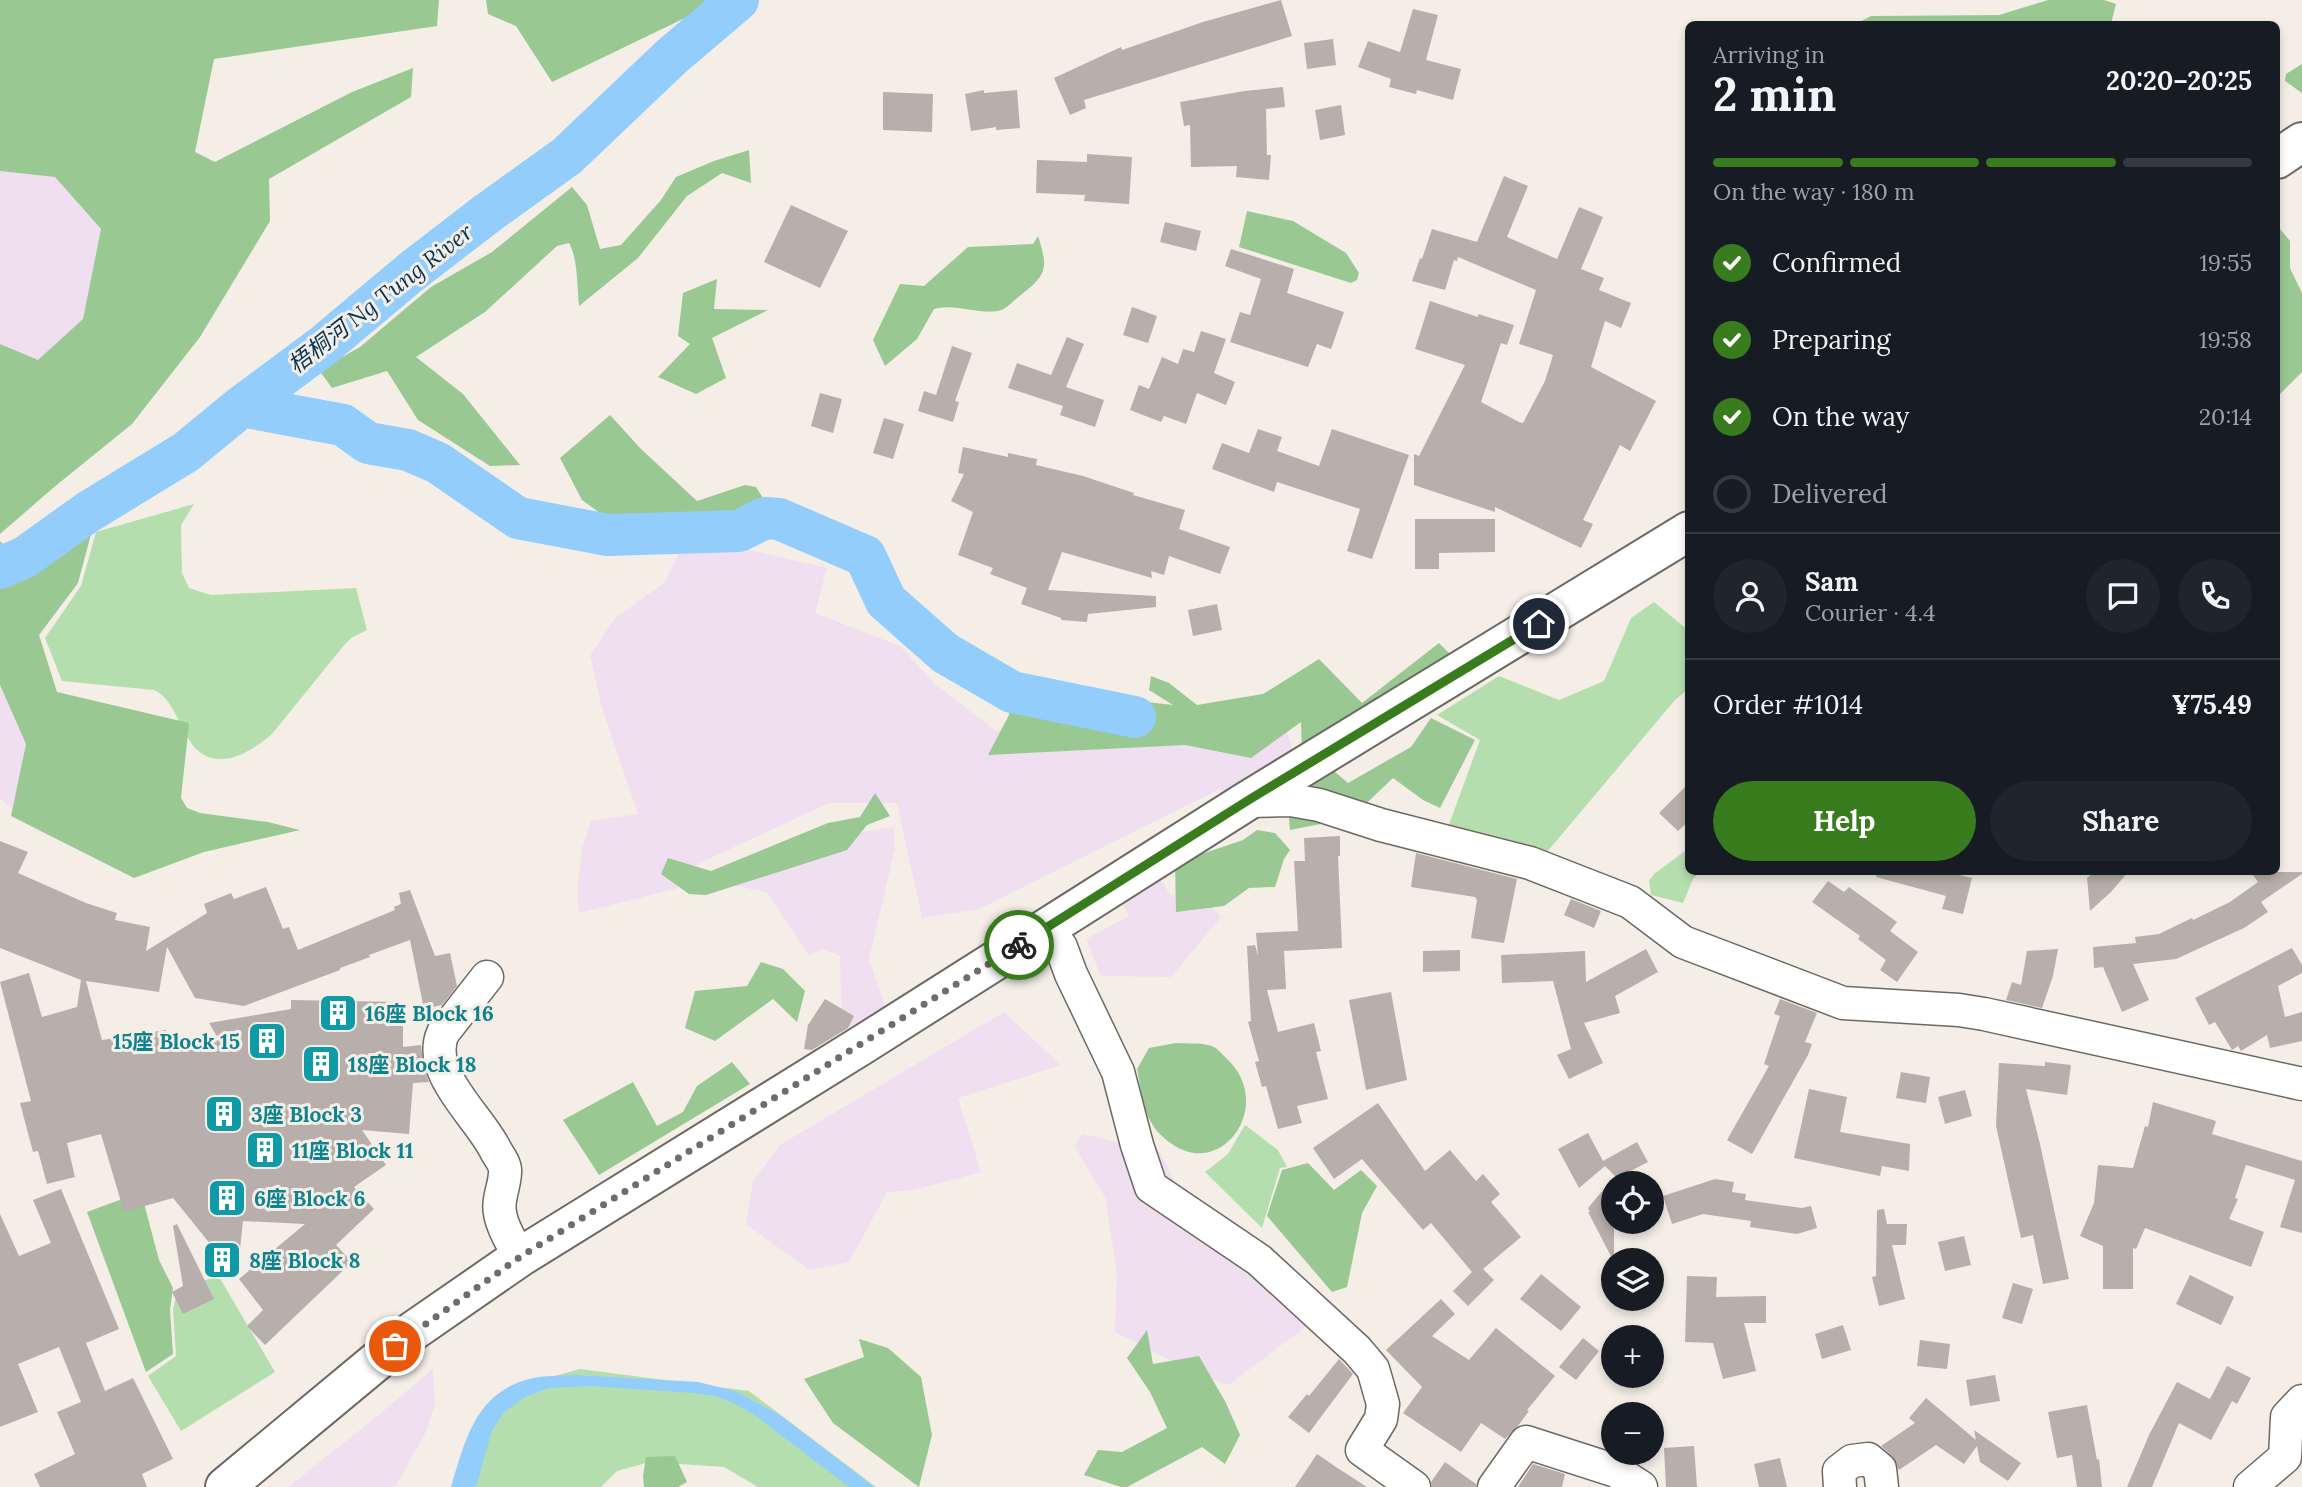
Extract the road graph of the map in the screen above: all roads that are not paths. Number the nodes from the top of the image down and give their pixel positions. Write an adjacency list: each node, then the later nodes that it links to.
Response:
1 (2302, 142): 2 (main road)
2 (2280, 157)
3 (1685, 533): 4 (main road)
4 (1247, 801): 5 (main road); 7 (street)
5 (1047, 927): 8 (main road); 11 (street)
6 (487, 976): 8 (street)
7 (2302, 1084)
8 (520, 1257): 10 (main road)
9 (2301, 1405): 16 (street)
10 (225, 1487)
11 (1414, 1487)
12 (1494, 1487): 13 (street)
13 (1641, 1487)
14 (1840, 1487): 15 (street)
15 (1882, 1487)
16 (2250, 1487)

